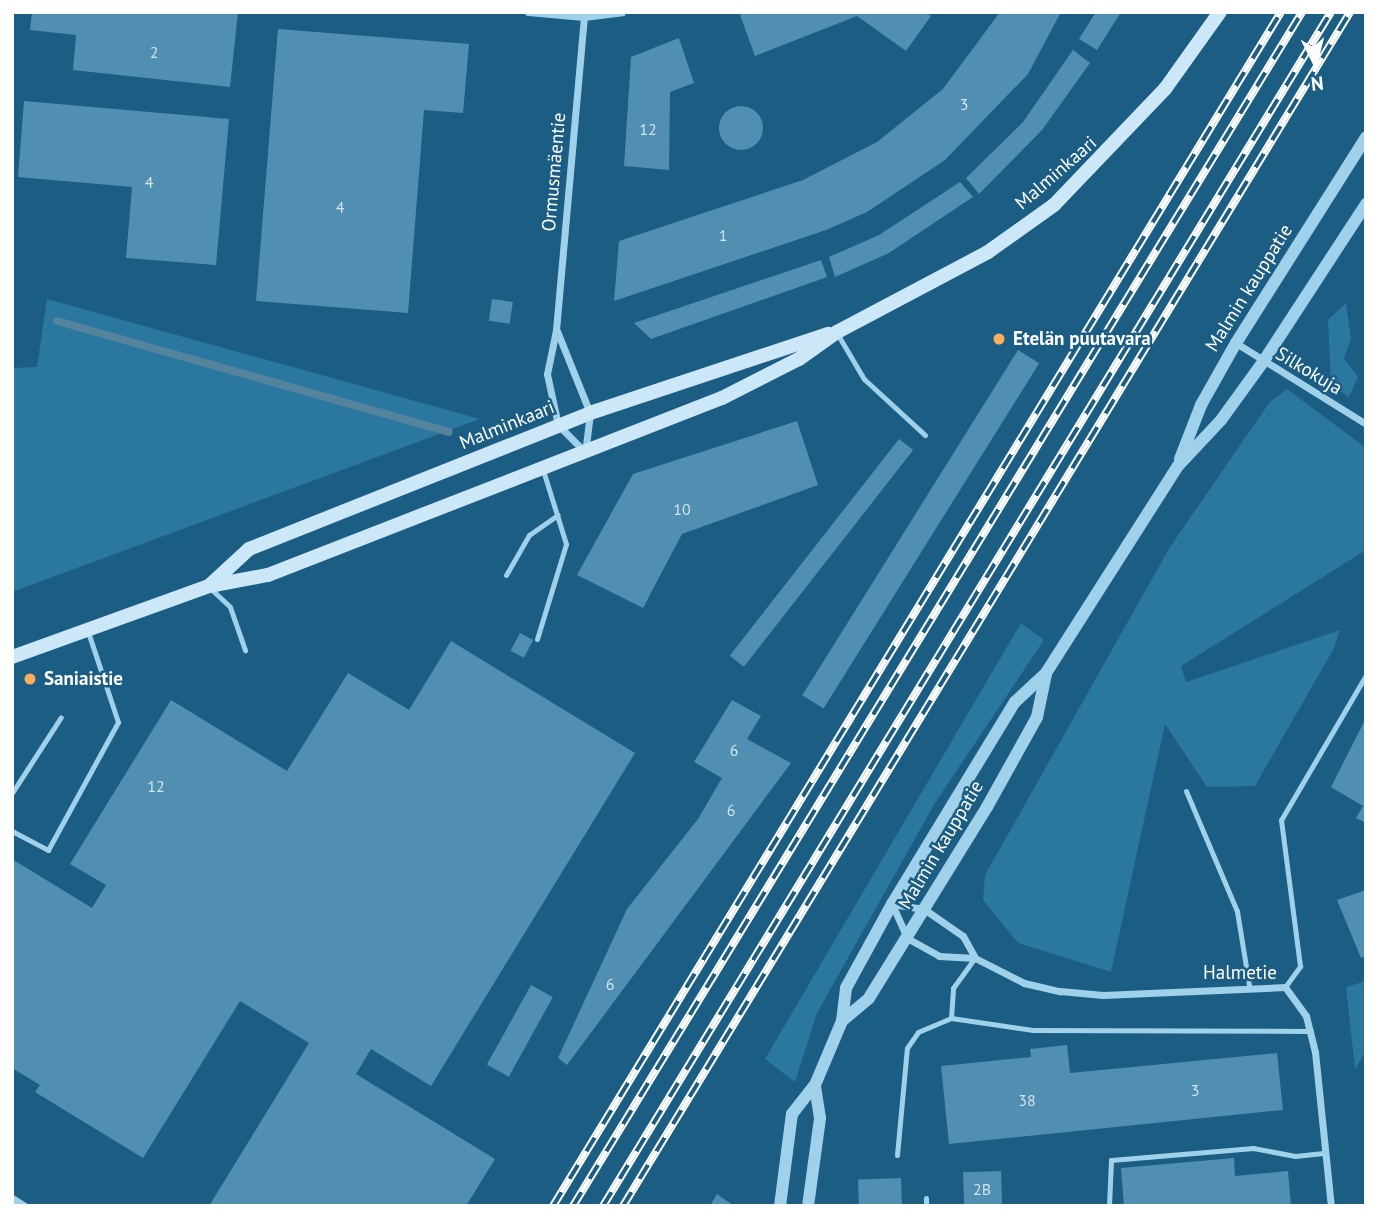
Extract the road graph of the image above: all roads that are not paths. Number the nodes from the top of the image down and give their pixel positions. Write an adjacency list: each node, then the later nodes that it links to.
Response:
1 (527, 12): 4 (street)
2 (622, 12): 4 (street)
3 (1220, 12): 8 (main road, Malminkaari)
4 (584, 18): 7 (street, Ormusmäentie)
5 (1366, 137): 9 (street, Malmin kauppatie)
6 (1366, 204): 10 (street, Malmin kauppatie)
7 (556, 330): 11 (street, Ormusmäentie); 13 (street, Ormusmäentie)
8 (836, 332): 11 (main road, Malminkaari); 14 (lane); 15 (main road, Malminkaari)
9 (1236, 344): 10 (street, Silkokuja); 16 (street, Malmin kauppatie)
10 (1263, 362): 12 (street, Silkokuja); 16 (street, Malmin kauppatie)
11 (590, 413): 13 (main road, Malminkaari); 15 (street, Ormusmäentie)
12 (1366, 424)
13 (558, 425): 15 (street); 20 (main road, Malminkaari)
14 (925, 435)
15 (585, 452): 17 (main road, Malminkaari)
16 (1178, 466): 25 (street, Malmin kauppatie)
17 (543, 470): 18 (lane); 20 (main road, Malminkaari)
18 (558, 515): 19 (lane); 22 (lane)
19 (506, 575)
20 (209, 586): 21 (main road, Malminkaari); 23 (lane)
21 (87, 631): 24 (main road, Malminkaari); 30 (lane)
22 (537, 639)
23 (245, 650)
24 (12, 657)
25 (1046, 673): 31 (street, Malmin kauppatie); 32 (street, Malmin kauppatie)
26 (1366, 675): 36 (lane)
27 (61, 717): 29 (lane)
28 (1186, 791): 35 (lane)
29 (12, 793)
30 (12, 831)
31 (892, 904): 32 (street, Halmetie); 33 (street); 38 (street, Malmin kauppatie)
32 (924, 909): 33 (street, Malmin kauppatie); 34 (street, Halmetie)
33 (906, 938): 34 (street, Halmetie); 38 (street, Malmin kauppatie)
34 (975, 958): 35 (street, Halmetie); 37 (lane)
35 (1249, 985): 36 (street, Halmetie)
36 (1285, 987): 39 (street, Halmetie)
37 (951, 1018): 39 (lane); 42 (lane)
38 (842, 1021): 40 (street, Malmin kauppatie)
39 (1311, 1031): 41 (street, Halmetie)
40 (815, 1085): 46 (street, Malmin kauppatie); 47 (street)
41 (1326, 1153): 49 (lane); 50 (street, Halmetie)
42 (897, 1155)
43 (12, 1198): 45 (street)
44 (926, 1198): 48 (lane)
45 (25, 1206)
46 (780, 1206)
47 (808, 1206)
48 (926, 1206)
49 (1109, 1206)
50 (1331, 1206)

